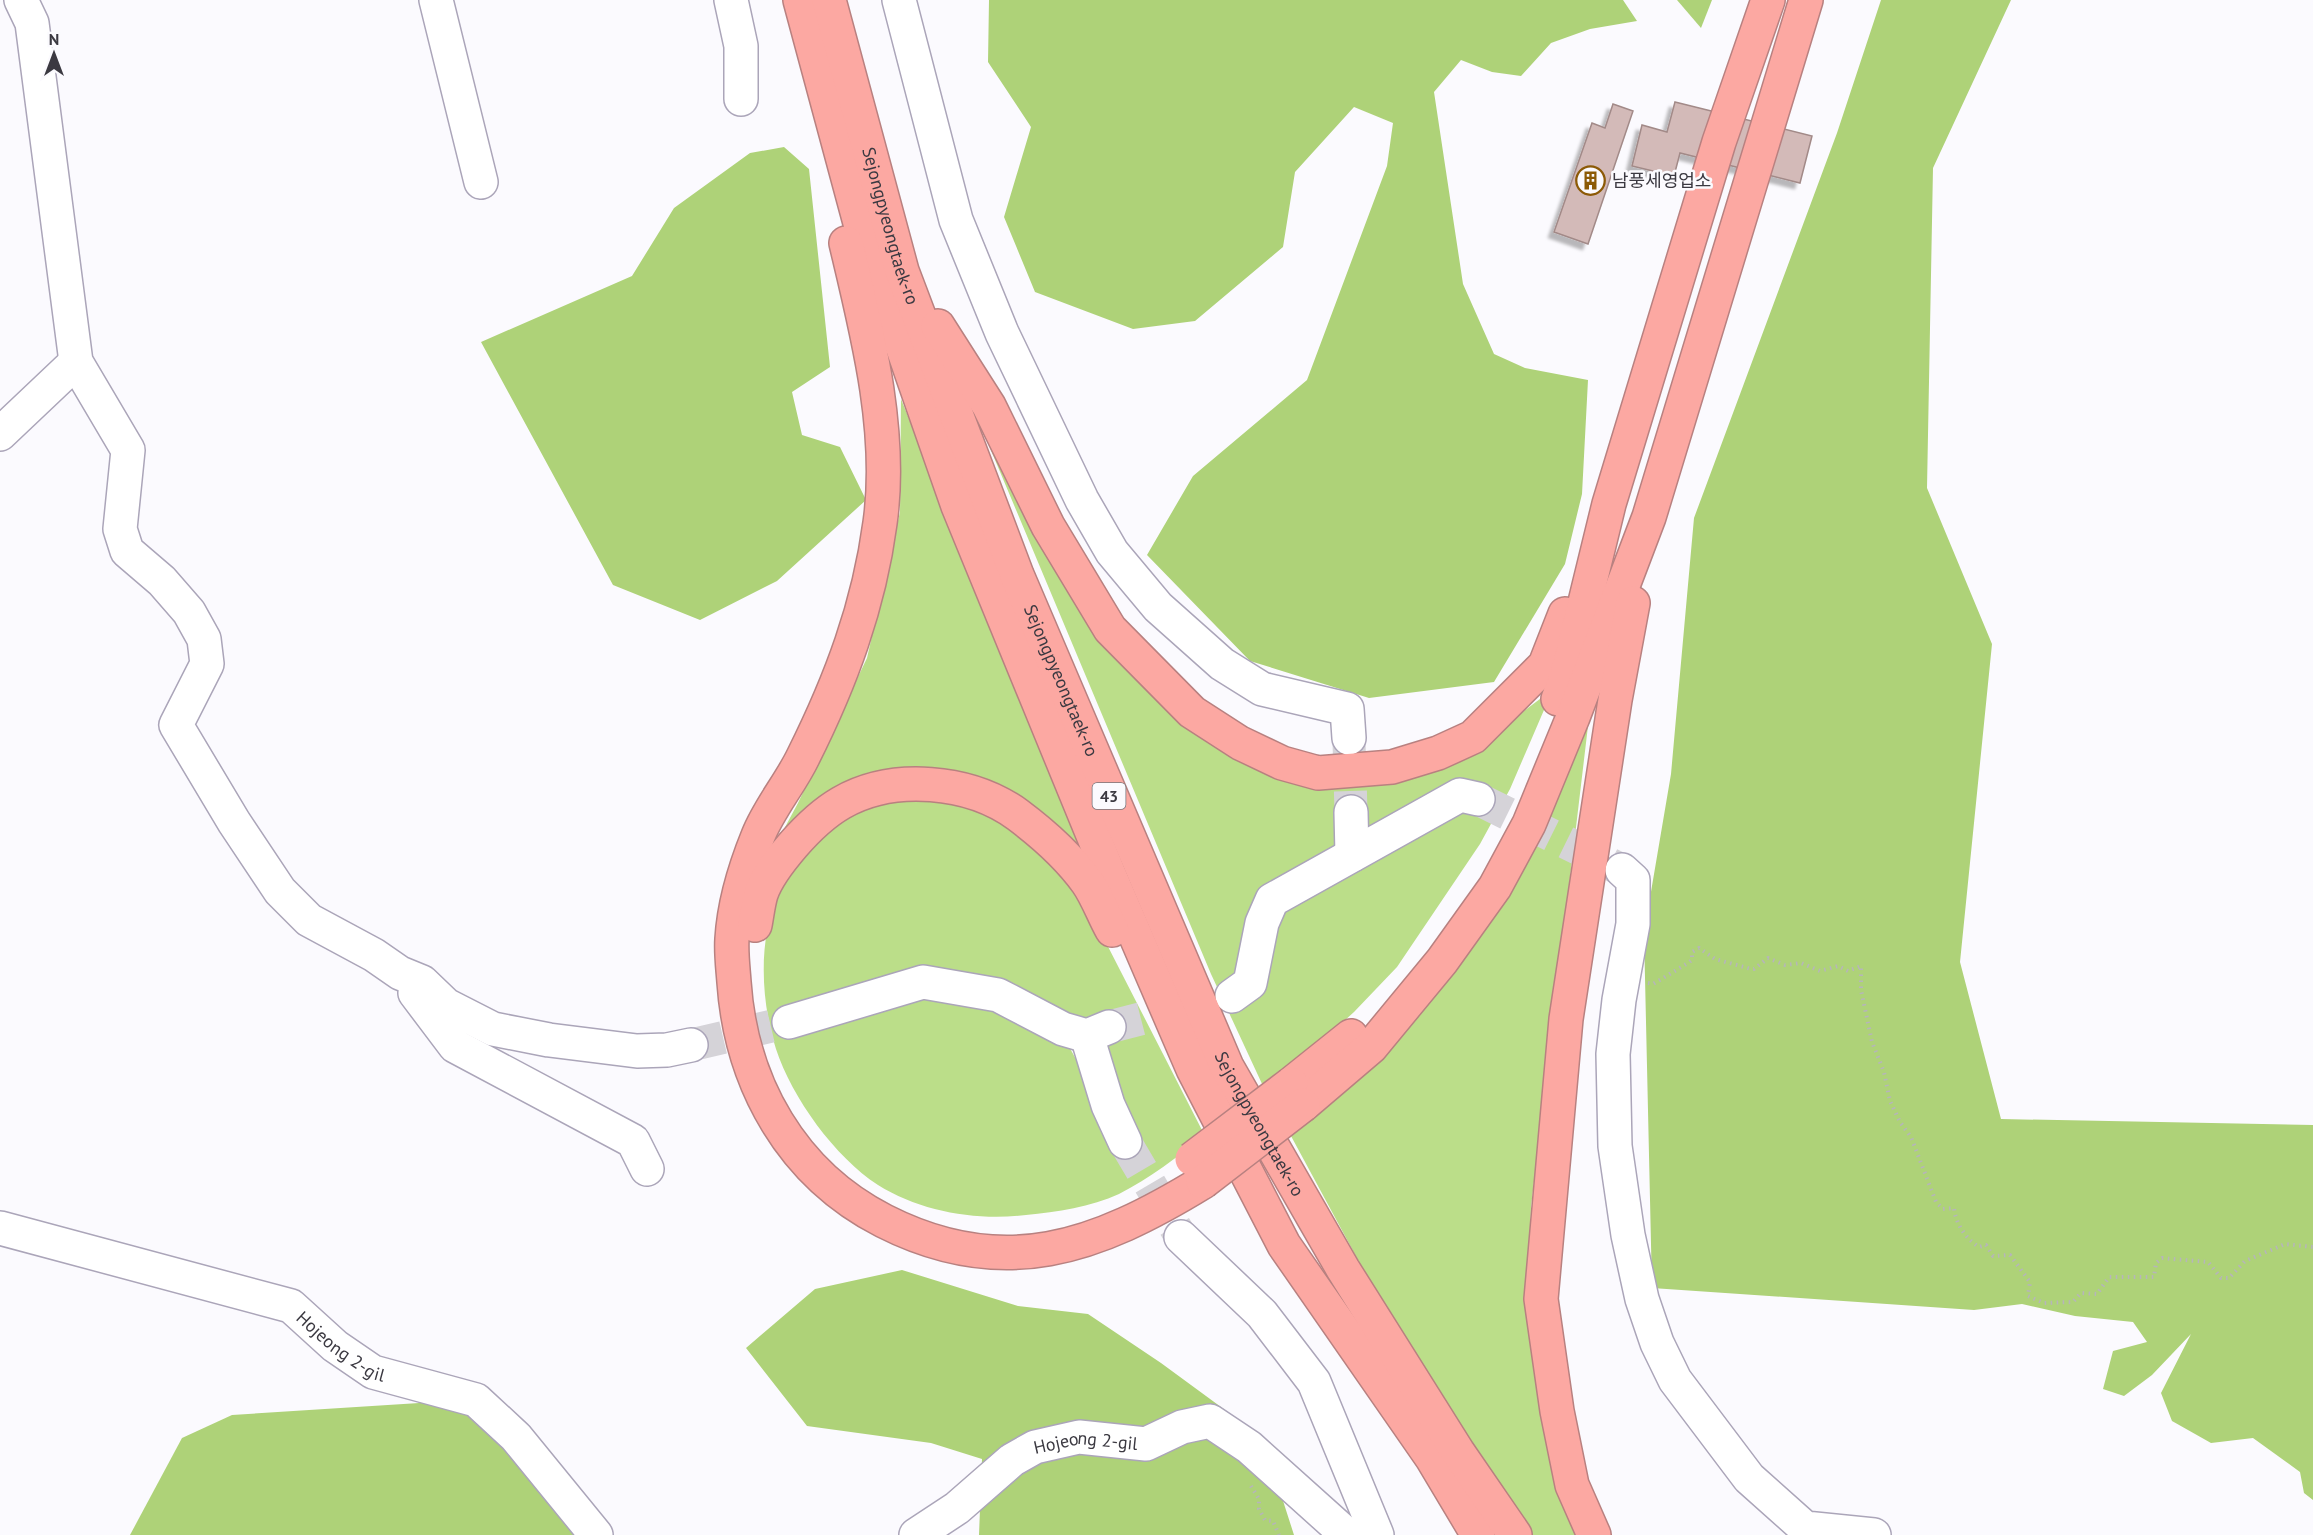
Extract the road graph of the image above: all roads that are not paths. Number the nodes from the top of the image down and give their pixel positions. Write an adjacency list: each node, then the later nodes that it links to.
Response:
1 (21, 0): 12 (street)
2 (436, 0): 10 (street)
3 (731, 0): 9 (street)
4 (829, 0): 11 (highway, Sejongpyeongtaek-ro / 43)
5 (899, 0): 16 (street)
6 (1806, 0): 15 (highway)
7 (1766, 3): 14 (highway)
8 (803, 14): 25 (highway, Sejongpyeongtaek-ro / 43); 29 (highway)
9 (741, 99)
10 (482, 182)
11 (902, 271): 14 (highway); 37 (highway, Sejongpyeongtaek-ro / 43)
12 (76, 362): 13 (street); 21 (street)
13 (0, 434)
14 (1609, 504): 26 (highway)
15 (1649, 517): 26 (highway); 38 (highway)
16 (1349, 738)
17 (1478, 799): 19 (street)
18 (1351, 812): 19 (street)
19 (1352, 855): 22 (street)
20 (1622, 870): 39 (street)
21 (400, 973): 24 (street); 28 (street)
22 (1232, 996)
23 (789, 1022): 27 (street)
24 (691, 1045)
25 (1194, 1069): 29 (highway); 36 (highway, Sejongpyeongtaek-ro / 43)
26 (1297, 1095): 29 (highway, bridge)
27 (1125, 1142)
28 (647, 1169)
29 (1197, 1170)
30 (0, 1228): 32 (street, Hojeong 2-gil)
31 (1181, 1237): 35 (street)
32 (596, 1535)
33 (916, 1535): 34 (street, Hojeong 2-gil)
34 (1347, 1535)
35 (1377, 1535)
36 (1478, 1535)
37 (1515, 1535)
38 (1594, 1535)
39 (1874, 1535)

